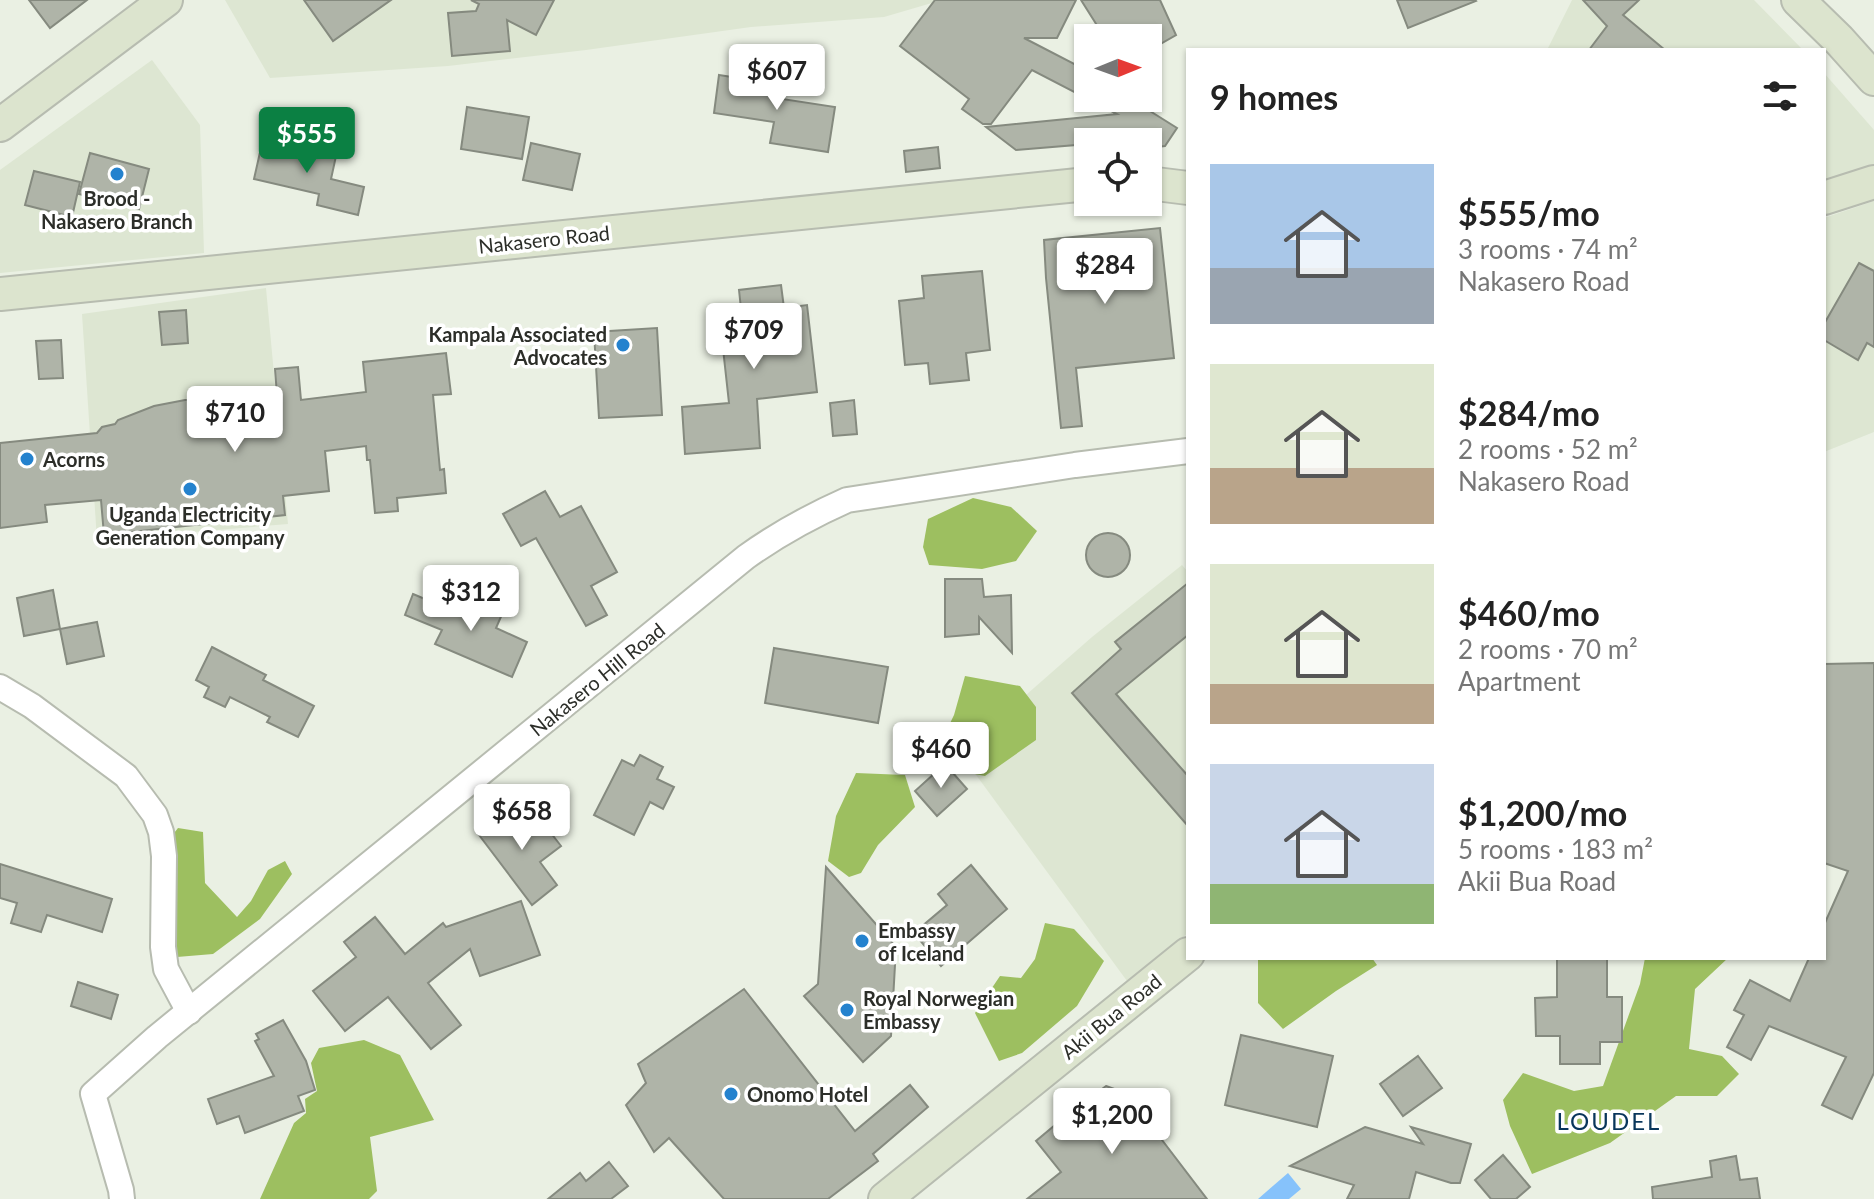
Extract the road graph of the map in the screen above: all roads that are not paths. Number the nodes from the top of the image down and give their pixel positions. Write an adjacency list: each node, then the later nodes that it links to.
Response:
1 (166, 0): 4 (street)
2 (1798, 0): 3 (street)
3 (1874, 79)
4 (0, 125)
5 (1874, 182): 9 (street)
6 (1074, 185): 10 (street, Nakasero Road)
7 (1162, 185): 8 (street)
8 (1186, 188)
9 (1826, 197)
10 (0, 294)
11 (1186, 451): 14 (street, Nakasero Hill Road)
12 (0, 687): 14 (street)
13 (1186, 956): 16 (street, Akii Bua Road)
14 (189, 1012): 15 (street, Nakasero Hill Road)
15 (122, 1199)
16 (885, 1199)

